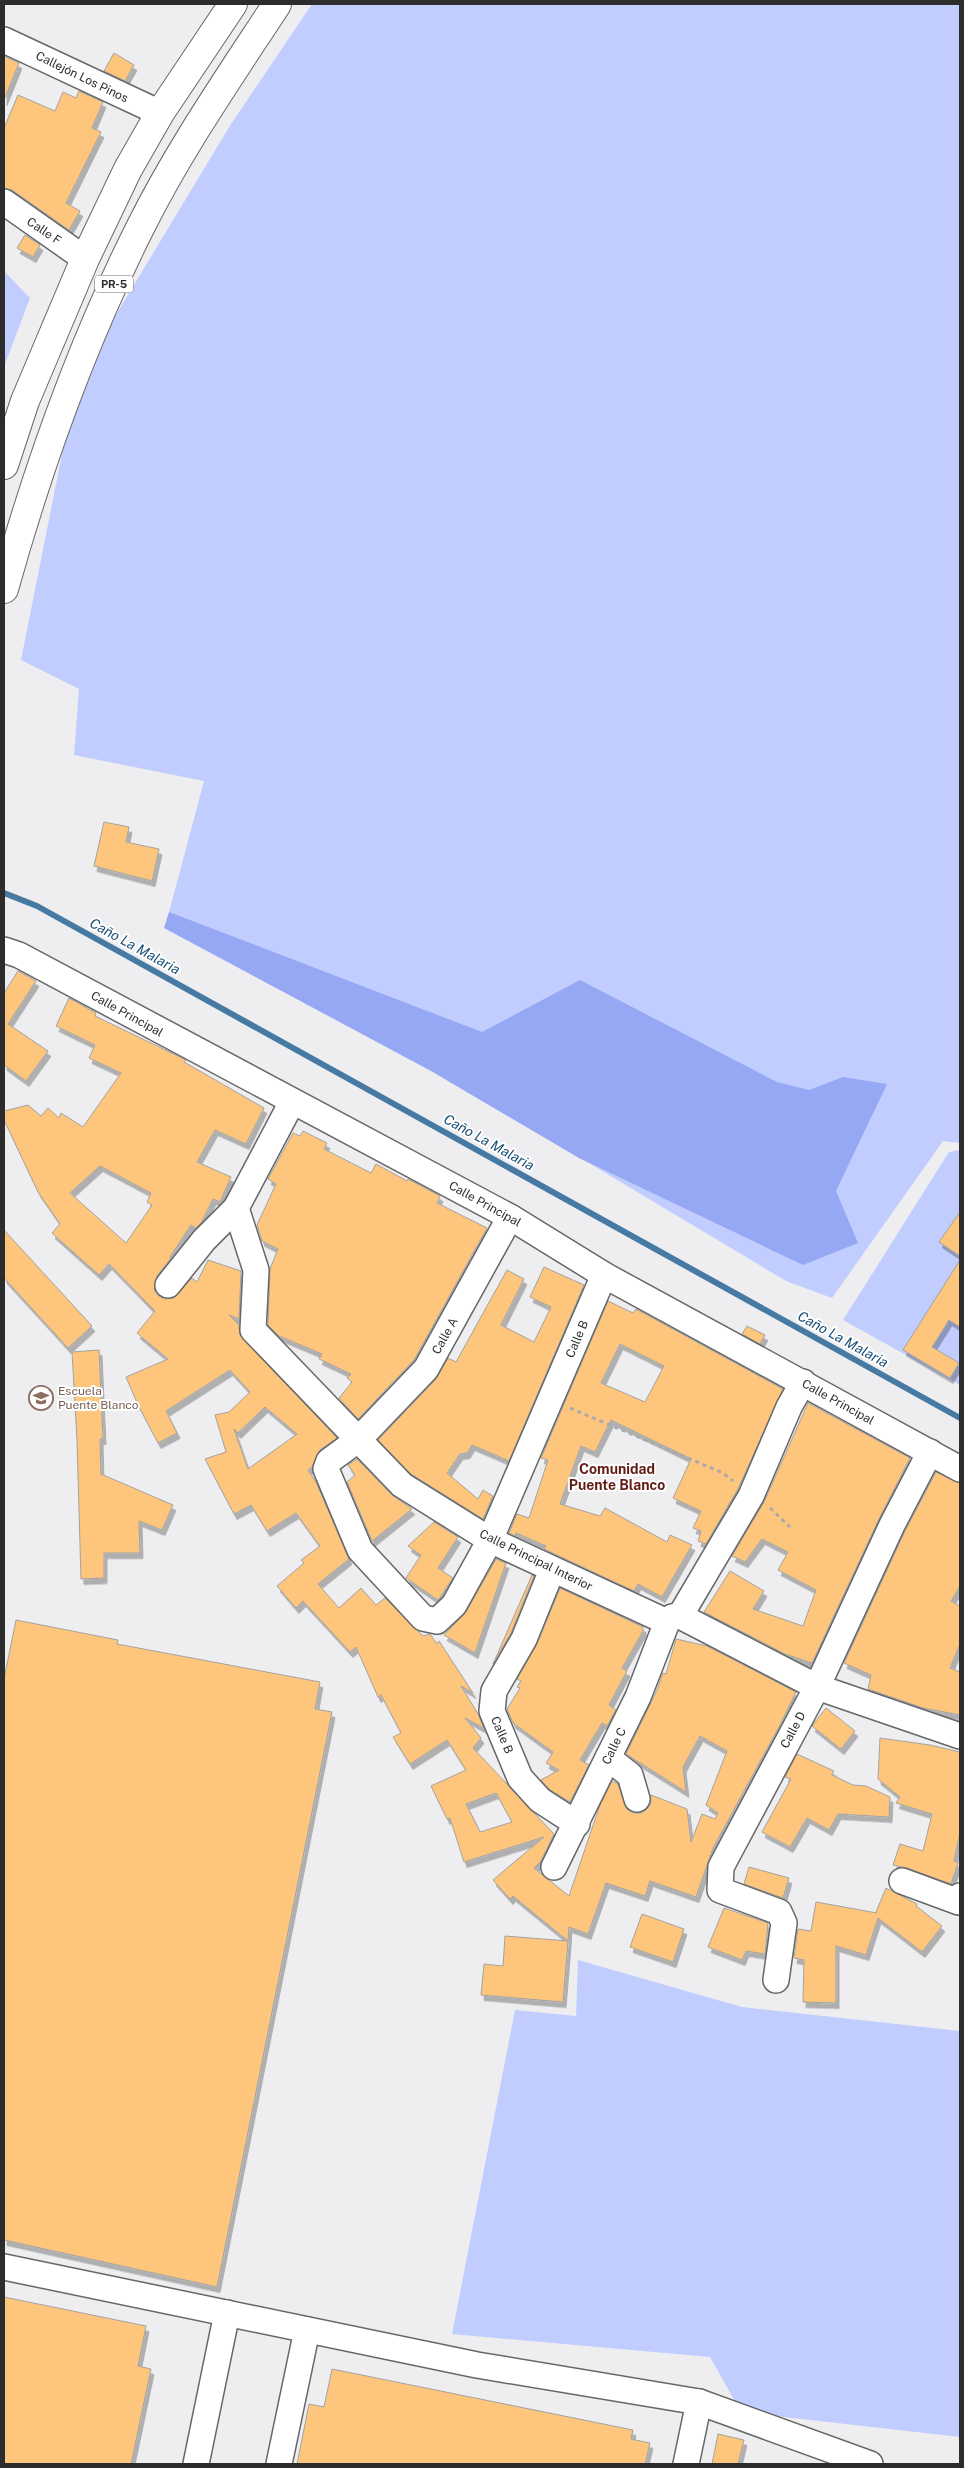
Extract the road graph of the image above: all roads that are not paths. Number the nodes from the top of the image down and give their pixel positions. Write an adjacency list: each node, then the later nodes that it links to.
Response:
1 (233, 4): 4 (main road, PR-5)
2 (277, 4): 8 (main road, PR-5)
3 (4, 40): 4 (street, Callejón Los Pinos)
4 (160, 113): 6 (main road, PR-5)
5 (4, 202): 6 (street, Calle F)
6 (85, 259): 7 (main road, PR-5)
7 (4, 465)
8 (4, 589)
9 (4, 950): 10 (street, Calle Principal)
10 (292, 1102): 11 (street); 12 (street, Calle Principal)
11 (236, 1208): 14 (street); 16 (street, Calle Principal Interior)
12 (510, 1217): 13 (street, Calle Principal); 16 (street, Calle A)
13 (604, 1275): 15 (street, Calle Principal); 19 (street, Calle B)
14 (168, 1285)
15 (804, 1382): 17 (street, Calle Principal); 21 (street, Calle C)
16 (359, 1439): 19 (street, Calle Principal Interior); 19 (street, Calle A)
17 (930, 1452): 18 (street, Calle Principal); 22 (street, Calle D)
18 (960, 1469)
19 (490, 1540): 20 (street, Calle Principal Interior)
20 (552, 1570): 21 (street, Calle Principal Interior); 26 (street, Calle B)
21 (674, 1619): 22 (street, Calle Principal Interior); 24 (street, Calle C)
22 (817, 1687): 23 (street, Calle Principal Interior); 30 (street, Calle D)
23 (960, 1736)
24 (608, 1758): 25 (street); 26 (street, Calle C)
25 (638, 1799)
26 (577, 1824): 27 (street, Calle C)
27 (554, 1867)
28 (902, 1881): 29 (street)
29 (960, 1896)
30 (776, 1980)
31 (4, 2267): 32 (street)
32 (227, 2313): 33 (street); 36 (street)
33 (307, 2330): 34 (street); 37 (street)
34 (699, 2402): 35 (street); 38 (street)
35 (819, 2456): 39 (street)
36 (196, 2464)
37 (278, 2464)
38 (686, 2464)
39 (870, 2464)

